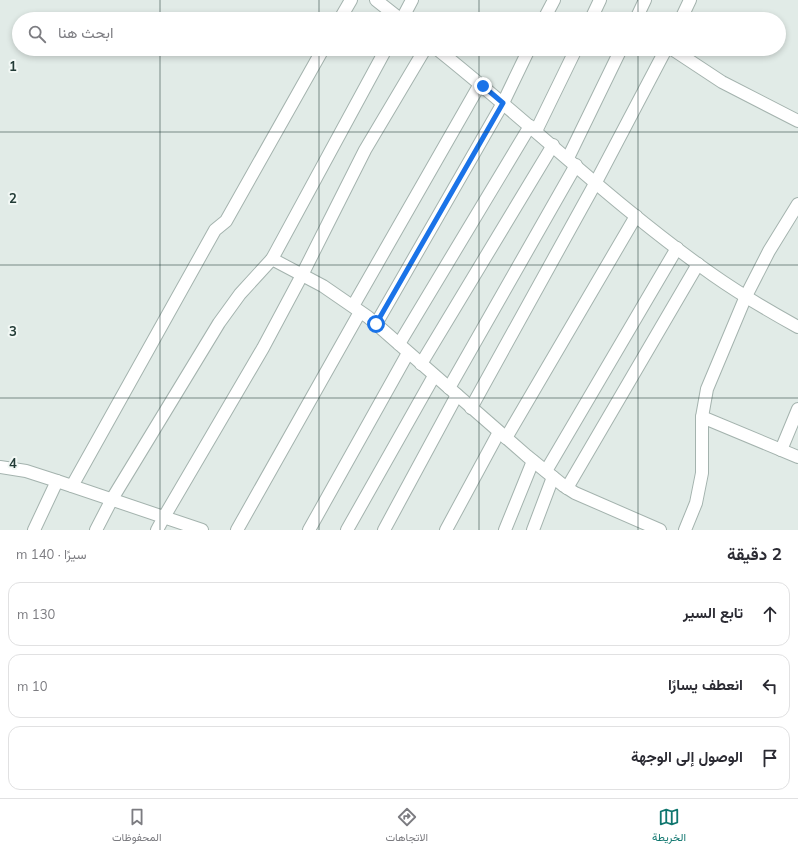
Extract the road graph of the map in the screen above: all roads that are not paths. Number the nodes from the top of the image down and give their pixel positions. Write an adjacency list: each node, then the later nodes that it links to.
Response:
1 (351, 0): 8 (street)
2 (376, 0): 9 (street)
3 (412, 0): 10 (street)
4 (554, 0): 11 (street)
5 (600, 0): 12 (street)
6 (645, 0): 13 (street)
7 (690, 0): 14 (street)
8 (344, 12)
9 (392, 12)
10 (405, 12)
11 (548, 12)
12 (594, 12)
13 (639, 12)
14 (684, 12)
15 (319, 56): 56 (street)
16 (382, 56): 34 (street)
17 (420, 56): 36 (street)
18 (446, 56): 24 (street)
19 (526, 56): 25 (street)
20 (572, 56): 27 (street)
21 (618, 56): 29 (street)
22 (662, 56): 30 (street)
23 (683, 56): 26 (street)
24 (480, 84): 25 (street); 38 (street)
25 (503, 103): 27 (street); 39 (street)
26 (798, 121)
27 (533, 129): 28 (street); 41 (street)
28 (553, 145): 29 (street); 43 (street)
29 (572, 162): 30 (street); 45 (street)
30 (596, 182): 32 (street); 46 (street)
31 (798, 204): 37 (street)
32 (636, 216): 33 (street); 49 (street)
33 (677, 248): 35 (street); 54 (street)
34 (272, 259): 36 (street); 58 (street)
35 (698, 264): 37 (street); 57 (street)
36 (302, 275): 38 (street); 59 (street)
37 (746, 296): 40 (street); 48 (street)
38 (356, 309): 39 (street); 64 (street)
39 (376, 324): 41 (street)
40 (798, 327)
41 (399, 344): 42 (street)
42 (408, 353): 43 (street); 65 (street)
43 (421, 364): 44 (street)
44 (434, 376): 45 (street); 66 (street)
45 (453, 392): 46 (street); 67 (street)
46 (471, 408): 49 (street)
47 (798, 409): 50 (street)
48 (702, 417): 50 (street); 72 (street)
49 (502, 435): 52 (street); 68 (street)
50 (782, 450): 51 (street)
51 (798, 457)
52 (533, 461): 54 (street); 69 (street)
53 (0, 467): 55 (street)
54 (549, 474): 57 (street); 70 (street)
55 (57, 481): 56 (street); 60 (street)
56 (72, 486): 58 (street)
57 (567, 488): 71 (street)
58 (112, 500): 59 (street); 61 (street)
59 (164, 517): 62 (street); 63 (street)
60 (34, 530)
61 (96, 530)
62 (157, 530)
63 (202, 530)
64 (237, 530)
65 (309, 530)
66 (347, 530)
67 (384, 530)
68 (446, 530)
69 (505, 530)
70 (532, 530)
71 (660, 530)
72 (685, 530)

